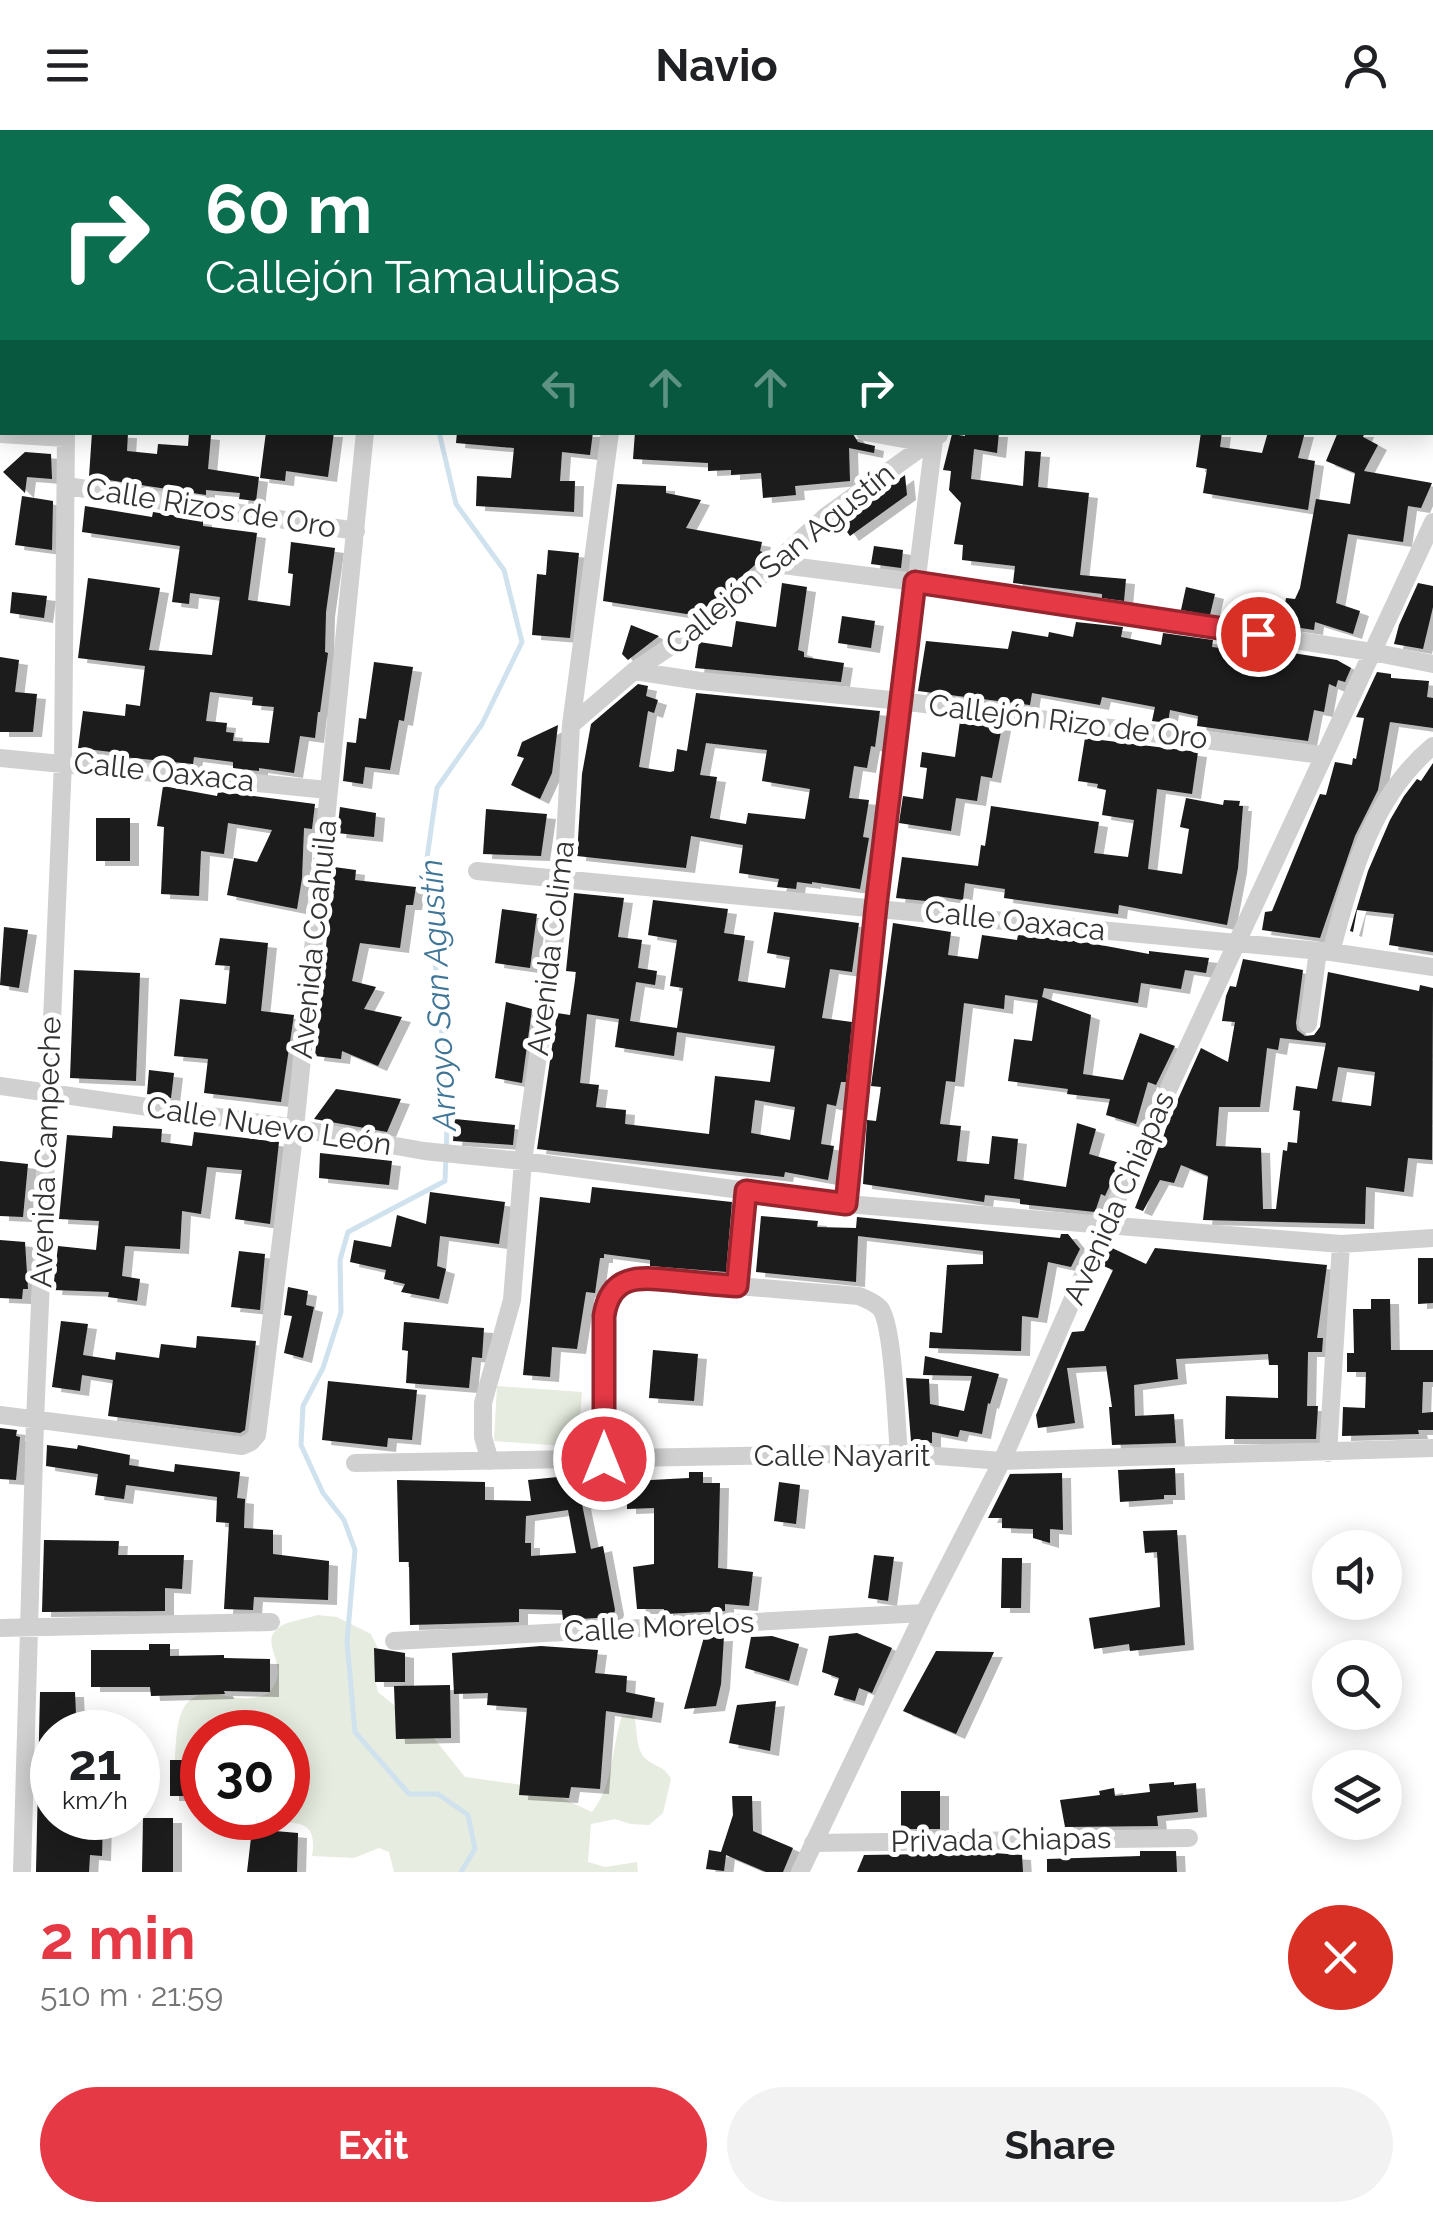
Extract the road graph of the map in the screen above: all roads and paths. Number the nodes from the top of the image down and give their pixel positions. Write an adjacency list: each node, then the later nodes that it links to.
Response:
1 (66, 435): 6 (street, Avenida Campeche)
2 (365, 435): 8 (street, Avenida Coahuila)
3 (610, 435): 15 (street, Avenida Colima)
4 (907, 435): 5 (street)
5 (935, 437): 9 (street, Callejón San Agustín); 10 (street)
6 (67, 486): 8 (street, Calle Rizos de Oro); 19 (street, Avenida Campeche)
7 (1433, 522): 11 (street, Avenida Chiapas)
8 (356, 530): 20 (street, Avenida Coahuila)
9 (774, 564): 10 (street); 13 (street, Callejón San Agustín)
10 (915, 582): 11 (street); 14 (street)
11 (1372, 652): 12 (street); 17 (street, Avenida Chiapas)
12 (1433, 664)
13 (634, 671): 14 (street, Callejón Rizo de Oro); 15 (street, Callejón San Agustín)
14 (901, 701): 17 (street, Callejón Rizo de Oro); 23 (street)
15 (571, 725): 22 (street, Avenida Colima)
16 (1433, 746): 25 (street)
17 (1322, 754): 24 (street, Avenida Chiapas)
18 (0, 758): 19 (street, Calle Oaxaca)
19 (62, 762): 20 (street, Calle Oaxaca); 29 (street, Avenida Campeche)
20 (328, 790): 30 (street, Avenida Coahuila)
21 (477, 872): 22 (street, Calle Oaxaca)
22 (563, 881): 23 (street, Calle Oaxaca); 31 (street, Avenida Colima)
23 (876, 907): 24 (street, Calle Oaxaca); 33 (street)
24 (1236, 943): 25 (street, Calle Oaxaca); 34 (street, Avenida Chiapas)
25 (1324, 952): 26 (street, Calle Oaxaca); 27 (street)
26 (1433, 967)
27 (1308, 1024)
28 (0, 1086): 29 (street, Calle Nuevo León)
29 (48, 1092): 30 (street, Calle Nuevo León); 39 (street, Avenida Campeche)
30 (295, 1128): 31 (street, Calle Nuevo León); 39 (street, Avenida Coahuila)
31 (524, 1160): 32 (street, Calle Nuevo León); 44 (street, Avenida Colima)
32 (746, 1191): 33 (street, Calle Nuevo León); 37 (street)
33 (846, 1204): 34 (street, Calle Nuevo León)
34 (1106, 1223): 36 (street, Calle Nuevo León); 45 (street, Avenida Chiapas)
35 (1433, 1238): 36 (street, Calle Nuevo León)
36 (1341, 1244): 42 (street)
37 (737, 1286): 41 (street); 43 (street)
38 (0, 1416): 39 (street)
39 (35, 1421): 50 (street, Avenida Campeche)
40 (1433, 1448): 42 (street, Calle Nayarit)
41 (899, 1453): 43 (street, Calle Nayarit); 45 (street, Calle Nayarit)
42 (1328, 1453): 45 (street, Calle Nayarit)
43 (604, 1459): 44 (street, Calle Nayarit)
44 (490, 1460): 46 (street, Calle Nayarit)
45 (1002, 1461): 47 (street, Avenida Chiapas)
46 (354, 1464)
47 (924, 1612): 51 (street, Calle Morelos); 53 (street, Avenida Chiapas)
48 (271, 1622): 50 (street)
49 (0, 1628): 50 (street)
50 (28, 1628): 54 (street, Avenida Campeche)
51 (394, 1641)
52 (1189, 1838): 53 (street, Privada Chiapas)
53 (814, 1843): 55 (street, Avenida Chiapas)
54 (22, 1872)
55 (800, 1872)

